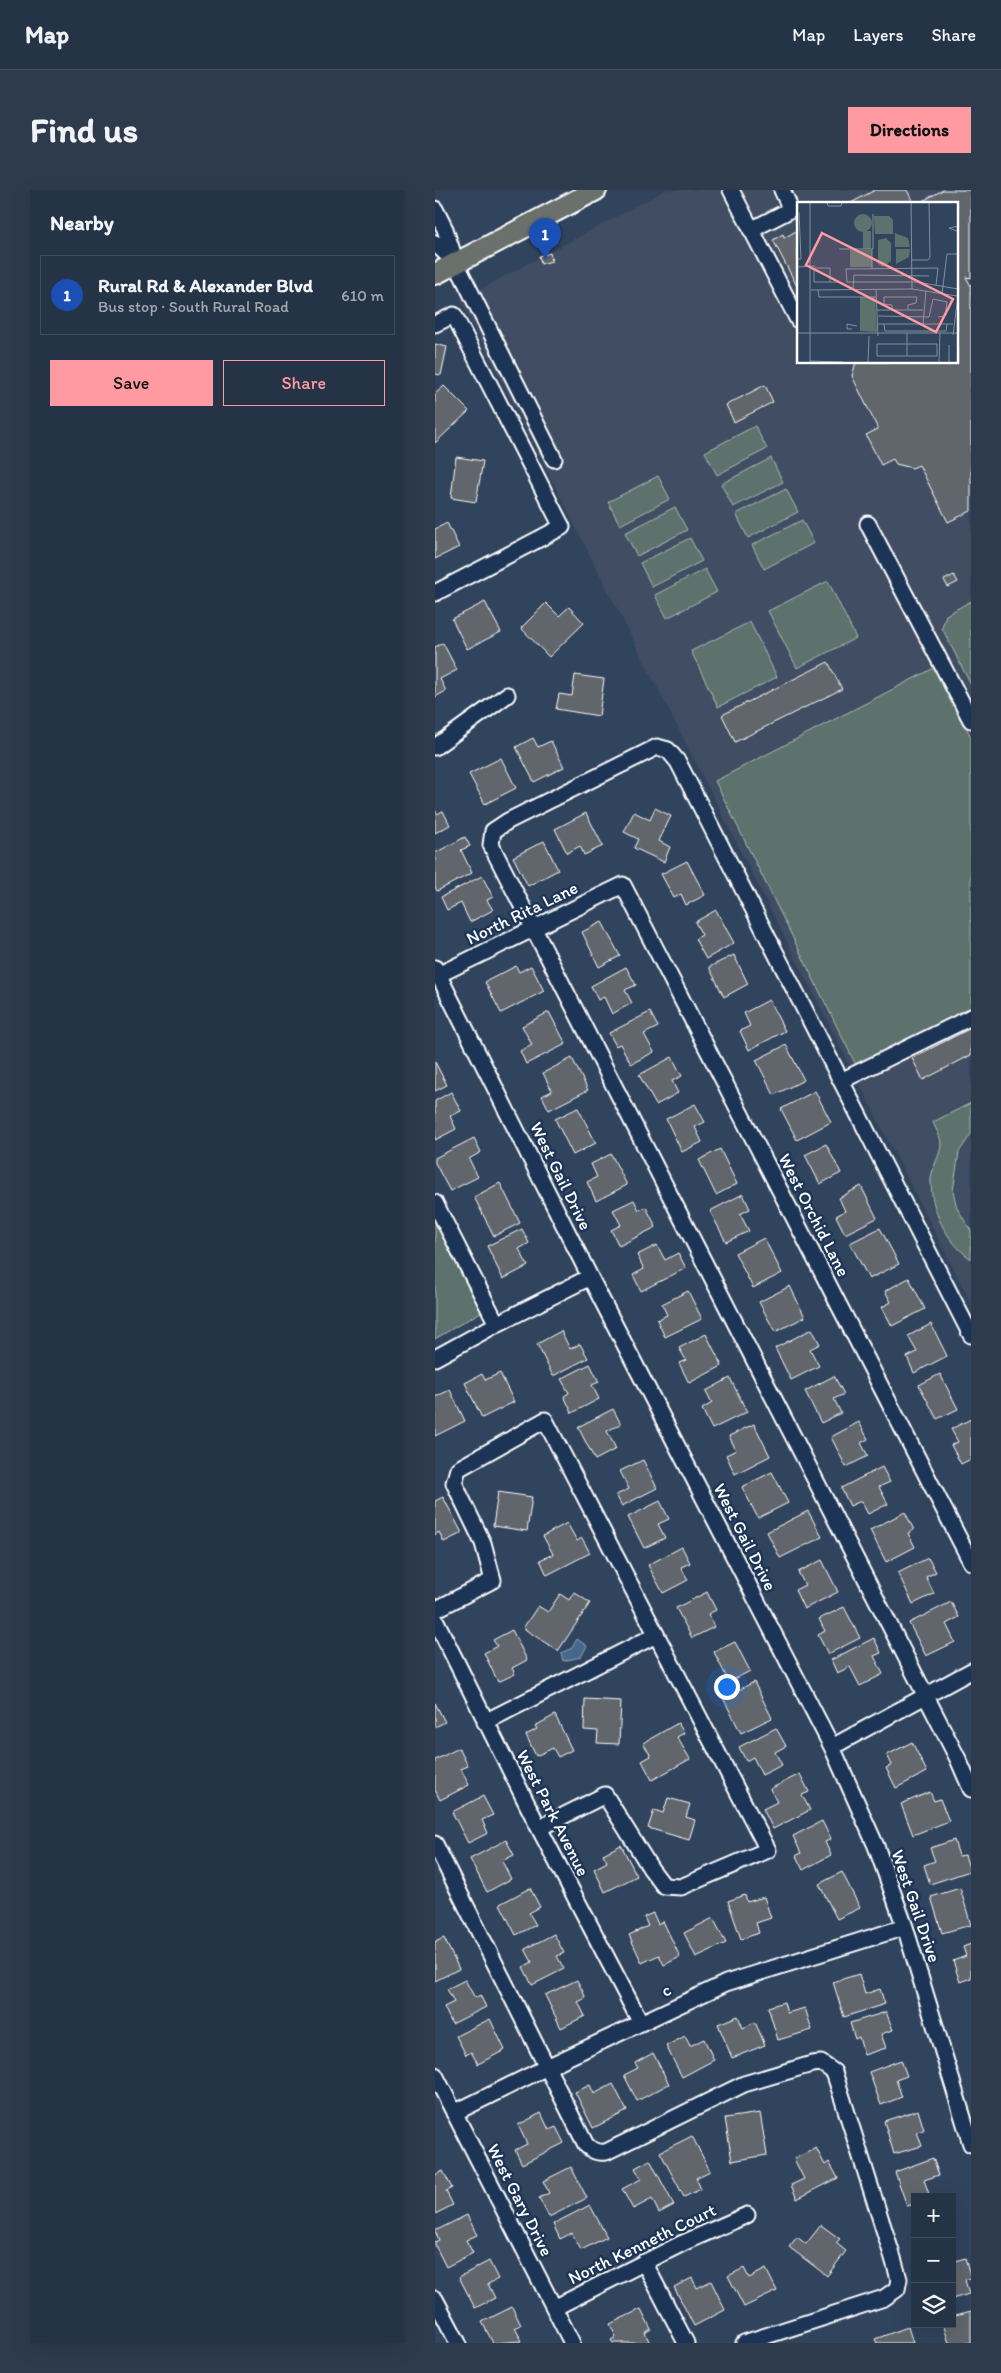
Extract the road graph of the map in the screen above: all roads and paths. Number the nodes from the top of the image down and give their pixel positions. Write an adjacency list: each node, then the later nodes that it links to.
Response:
1 (596, 190): 7 (main road)
2 (731, 190): 5 (street)
3 (782, 190): 5 (street)
4 (435, 209): 7 (street)
5 (751, 230): 9 (street)
6 (435, 243): 7 (street)
7 (456, 263): 8 (main road); 11 (street)
8 (435, 274)
9 (797, 316)
10 (435, 324): 13 (street)
11 (554, 459)
12 (867, 524): 15 (street)
13 (435, 593)
14 (507, 695): 16 (street)
15 (971, 720)
16 (437, 742)
17 (623, 885): 18 (street, North Rita Lane); 27 (street, West Orchid Lane)
18 (533, 929): 19 (street, North Rita Lane); 21 (street); 32 (street)
19 (437, 972): 23 (street, West Gail Drive)
20 (971, 1017): 21 (street)
21 (841, 1081): 25 (street)
22 (435, 1203): 24 (street)
23 (590, 1277): 24 (street); 34 (street, West Gail Drive)
24 (497, 1324): 26 (street)
25 (971, 1335)
26 (435, 1358)
27 (971, 1562)
28 (435, 1610): 30 (street)
29 (435, 1620): 33 (street, West Park Avenue)
30 (656, 1635): 33 (street); 36 (street)
31 (971, 1671): 32 (street)
32 (926, 1696): 34 (street); 35 (street)
33 (485, 1722): 36 (street, West Park Avenue)
34 (832, 1747): 38 (street, West Gail Drive)
35 (971, 1789)
36 (539, 1828): 39 (street, West Park Avenue)
37 (435, 1844): 40 (street)
38 (905, 1927): 39 (street, c); 43 (street, West Gail Drive)
39 (641, 2023): 40 (street, c)
40 (547, 2067): 42 (street, c); 51 (street)
41 (435, 2075): 42 (street, West Gary Drive)
42 (454, 2113): 47 (street, West Gary Drive)
43 (971, 2144)
44 (747, 2214): 45 (street, North Kenneth Court)
45 (644, 2262): 47 (street, North Kenneth Court); 50 (street)
46 (435, 2298): 48 (street)
47 (555, 2308): 49 (street, West Gary Drive)
48 (458, 2343)
49 (572, 2343)
50 (686, 2343)
51 (745, 2343)

